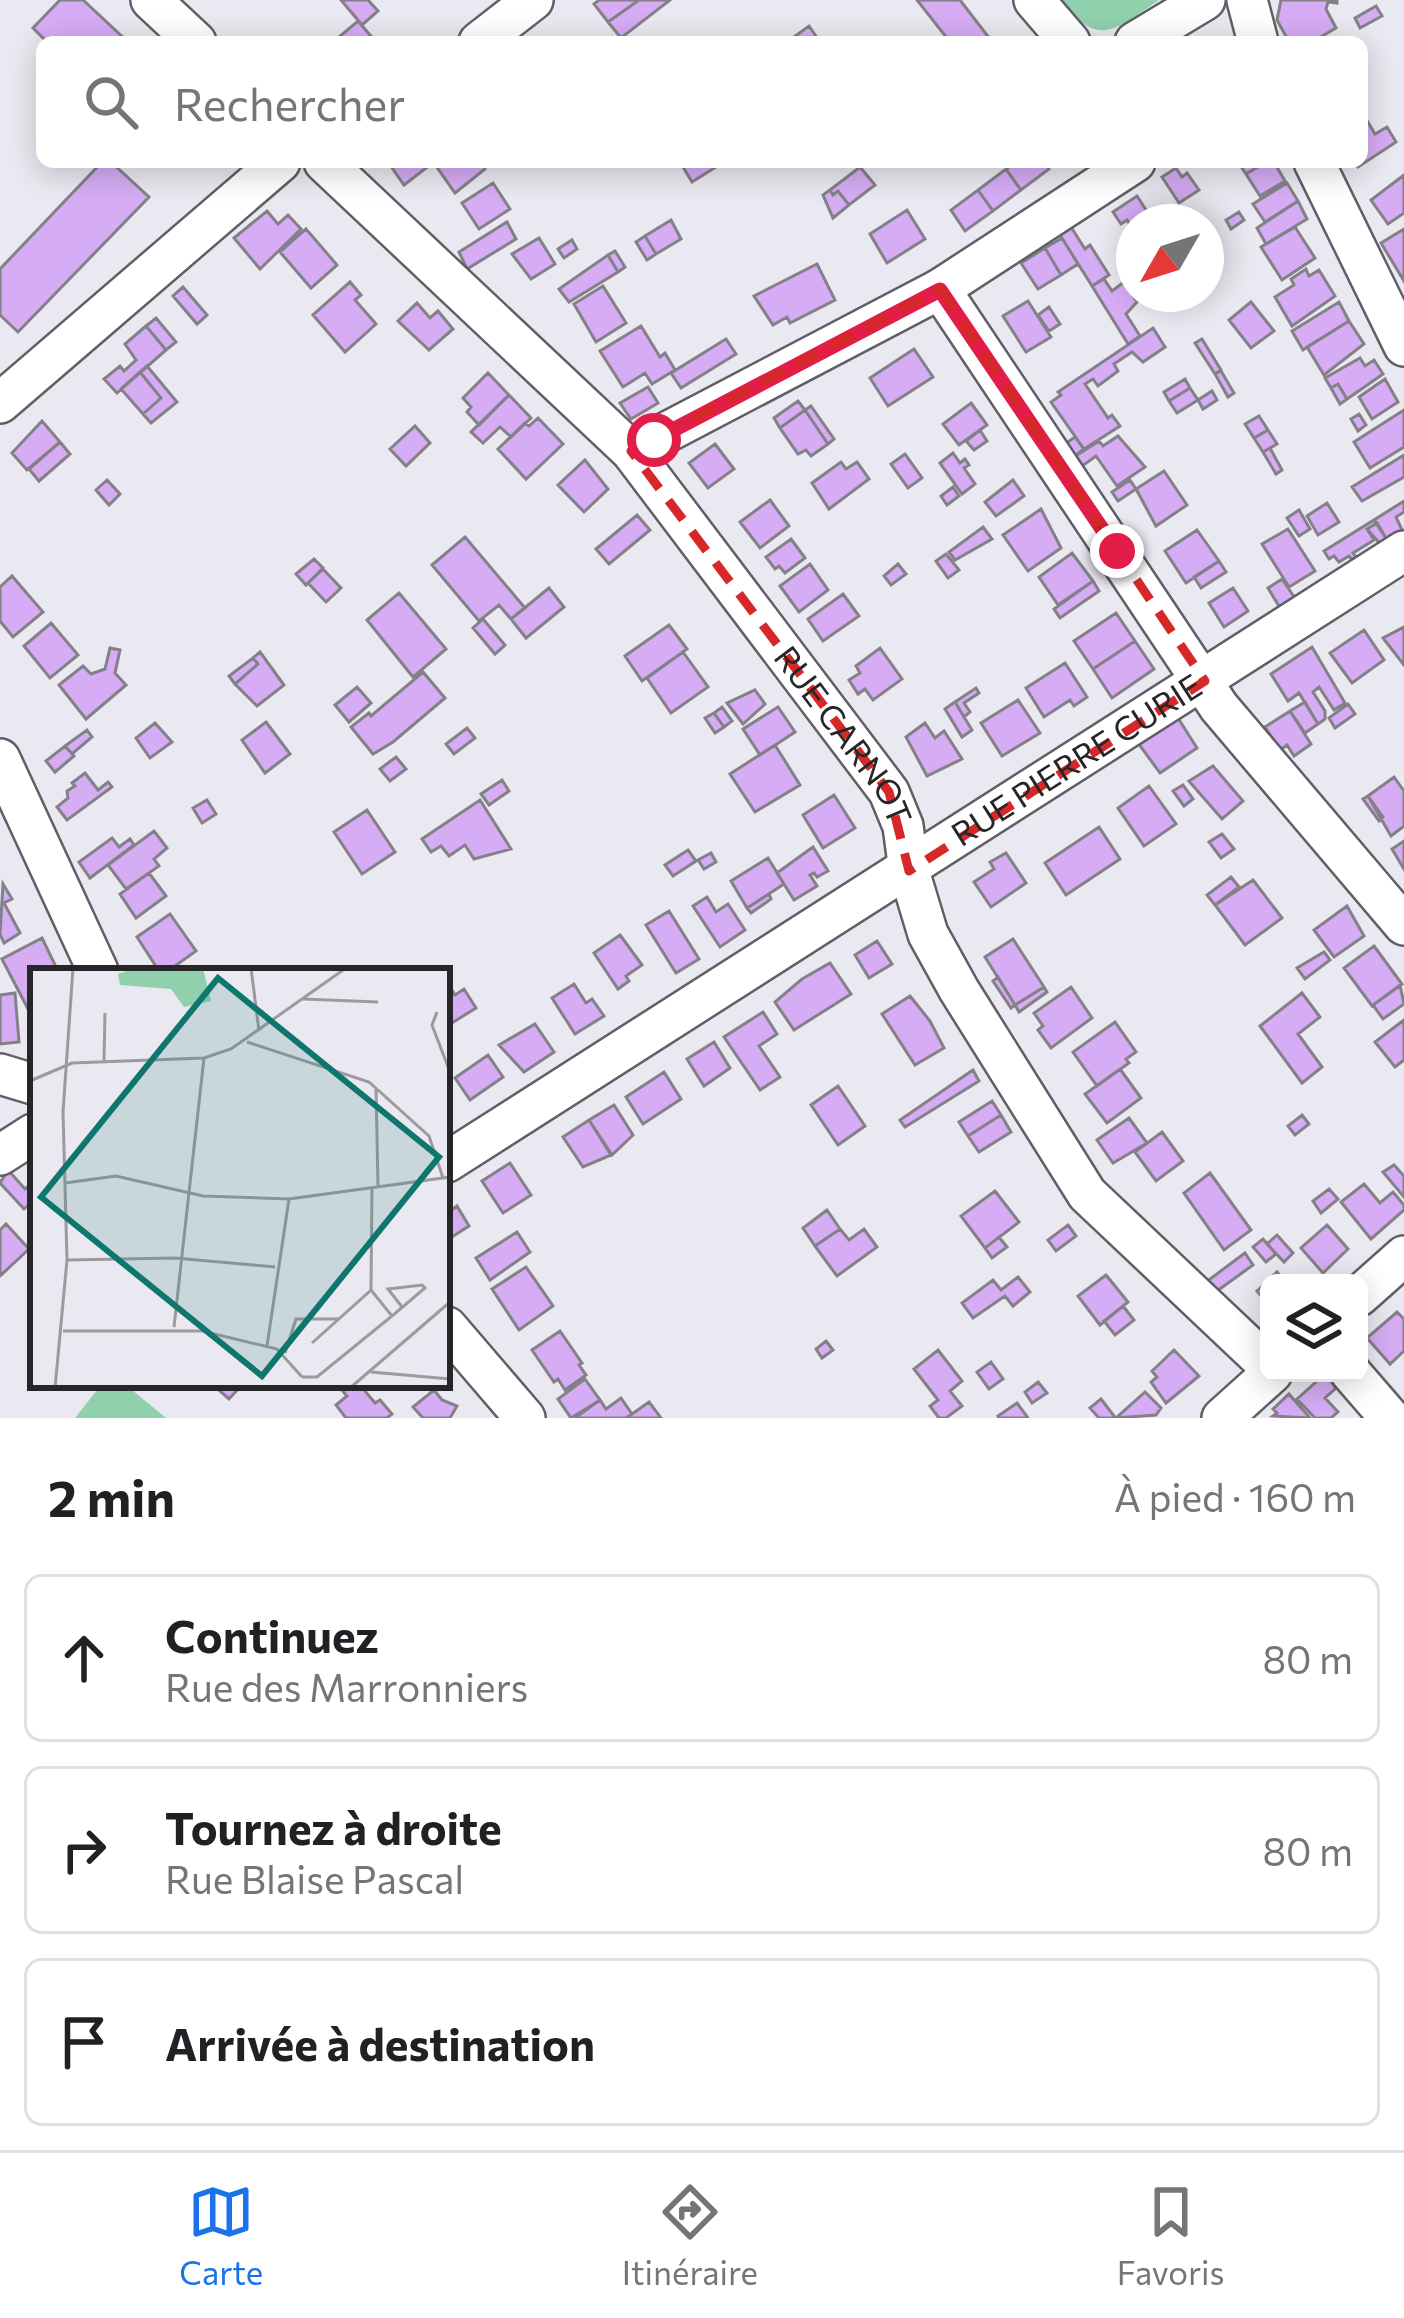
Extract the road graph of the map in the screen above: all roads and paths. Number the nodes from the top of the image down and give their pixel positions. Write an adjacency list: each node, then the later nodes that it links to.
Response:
1 (152, 0): 6 (street)
2 (533, 0): 7 (street)
3 (1034, 0): 8 (street)
4 (1205, 0): 9 (street)
5 (1247, 0): 10 (street)
6 (190, 36)
7 (487, 36)
8 (1065, 36)
9 (1145, 36)
10 (1256, 36)
11 (273, 168): 17 (street)
12 (331, 168): 18 (street, RUE CARNOT)
13 (1126, 168): 15 (street)
14 (1317, 168): 16 (street)
15 (940, 290): 18 (street); 20 (street)
16 (1404, 346)
17 (0, 403)
18 (632, 451): 22 (street, RUE CARNOT)
19 (1404, 551): 20 (street, RUE PIERRE CURIE)
20 (1205, 681): 22 (street, RUE PIERRE CURIE); 23 (street)
21 (0, 759): 24 (street)
22 (909, 871): 29 (street, RUE PIERRE CURIE); 33 (street, RUE CARNOT)
23 (1404, 925)
24 (97, 968)
25 (0, 1074): 26 (street)
26 (30, 1083)
27 (30, 1136): 28 (street)
28 (0, 1155)
29 (450, 1160)
30 (1404, 1256): 31 (street)
31 (1368, 1288)
32 (450, 1330): 36 (street)
33 (1260, 1359)
34 (1260, 1381): 37 (street)
35 (1359, 1382): 38 (street)
36 (525, 1418)
37 (1222, 1418)
38 (1390, 1418)

